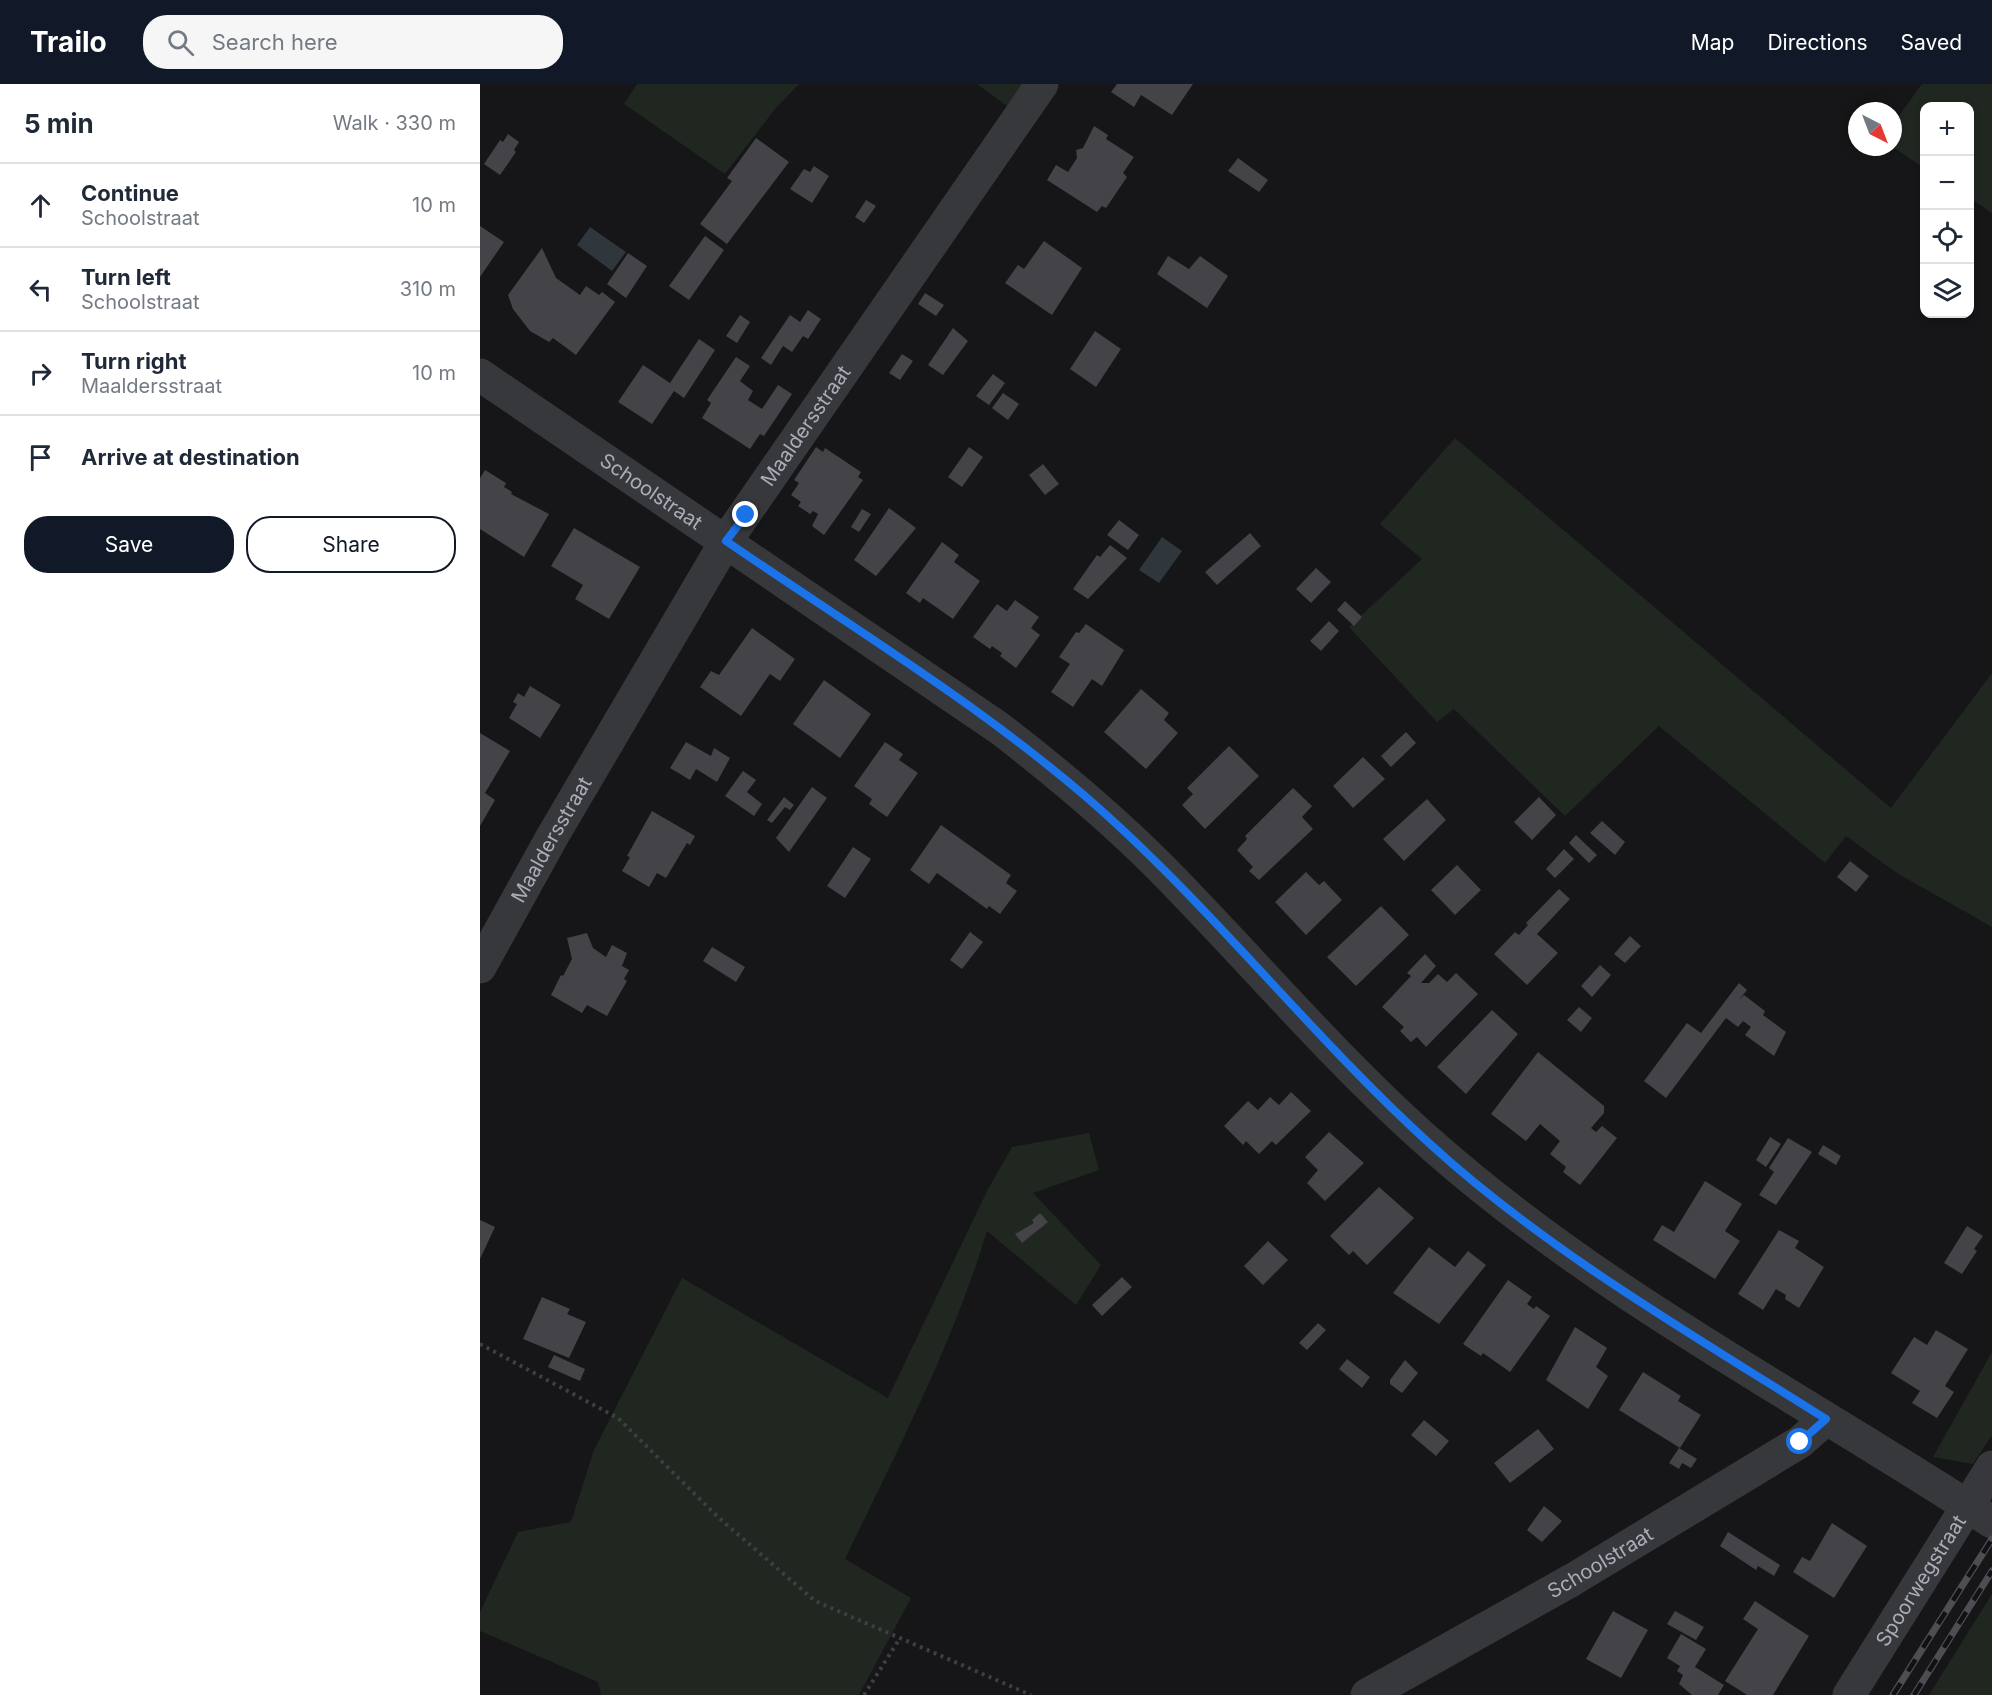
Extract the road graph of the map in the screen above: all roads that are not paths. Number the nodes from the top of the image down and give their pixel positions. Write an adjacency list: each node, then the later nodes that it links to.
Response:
1 (1042, 84): 3 (street, Maaldersstraat)
2 (480, 375): 3 (street, Schoolstraat)
3 (726, 541): 4 (street, Maaldersstraat); 5 (street, Schoolstraat)
4 (480, 967)
5 (1826, 1419): 7 (street, Schoolstraat); 8 (street, Schoolstraat)
6 (1992, 1467): 7 (street, Spoorwegstraat)
7 (1979, 1514): 9 (street, Spoorwegstraat)
8 (1367, 1695)
9 (1849, 1695)

